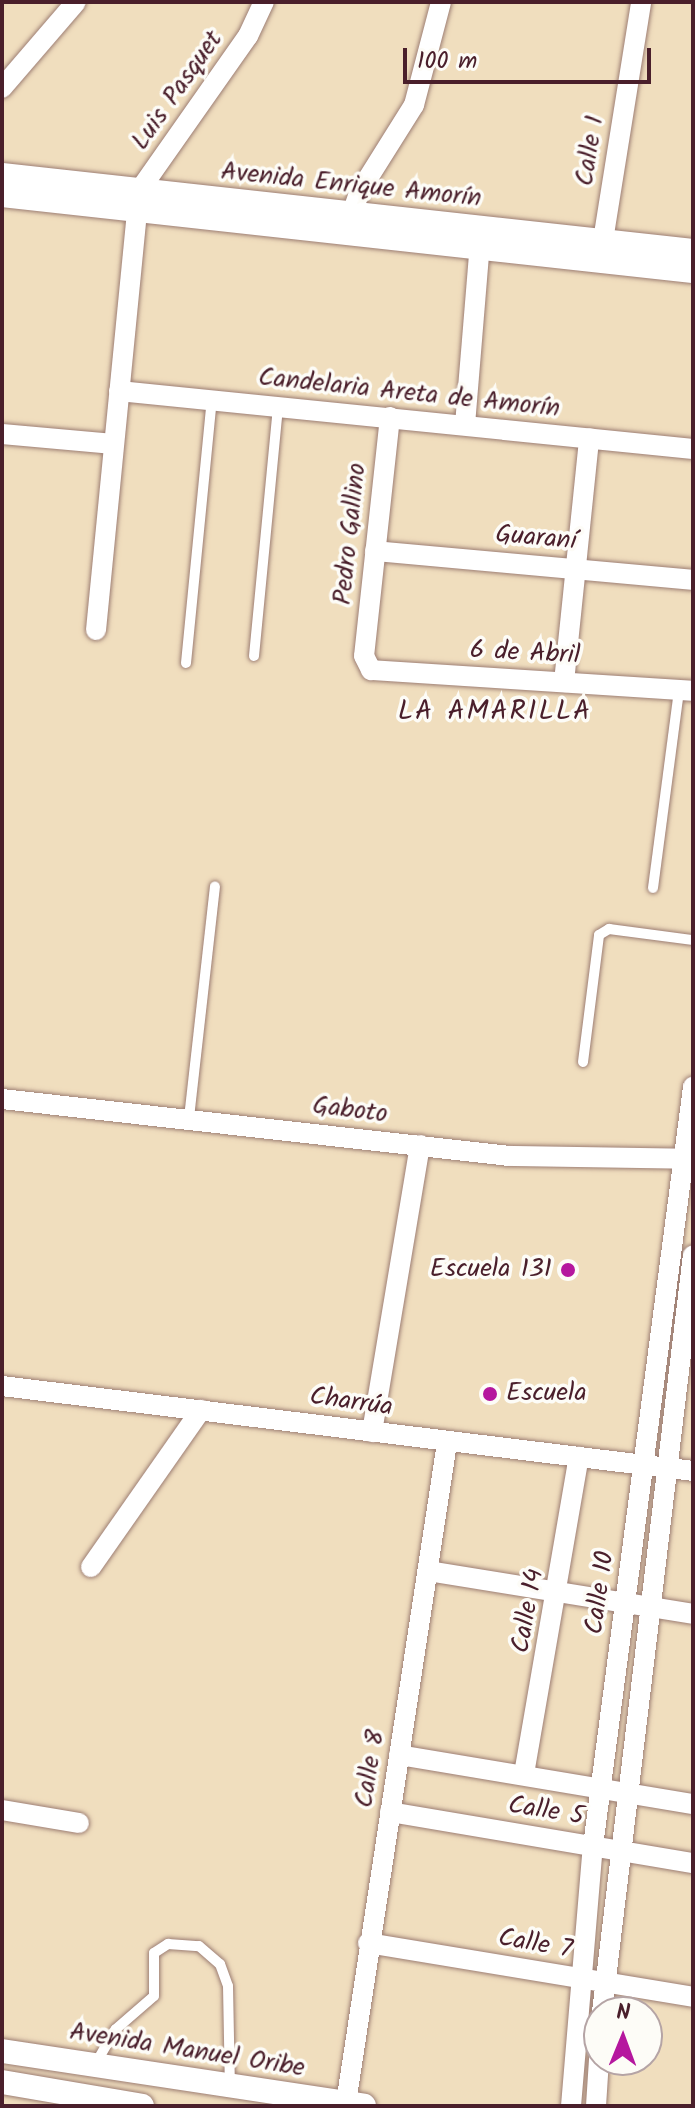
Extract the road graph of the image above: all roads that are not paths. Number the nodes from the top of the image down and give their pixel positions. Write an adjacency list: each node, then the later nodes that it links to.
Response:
1 (76, 2): 5 (street)
2 (264, 2): 8 (street, Luis Pasquet)
3 (441, 2): 9 (street)
4 (641, 2): 11 (street, Calle 1)
5 (2, 88)
6 (2, 175): 8 (street, Avenida Enrique Amorín)
7 (2, 195): 8 (street, Avenida Enrique Amorín)
8 (138, 201): 9 (street, Avenida Enrique Amorín); 14 (street)
9 (348, 222): 10 (street, Avenida Enrique Amorín)
10 (481, 238): 11 (street, Avenida Enrique Amorín); 18 (street)
11 (601, 251): 12 (street, Avenida Enrique Amorín); 13 (street, Avenida Enrique Amorín)
12 (693, 251)
13 (693, 271)
14 (119, 391): 15 (street, Candelaria Areta de Amorín); 21 (street)
15 (212, 400): 16 (street, Candelaria Areta de Amorín); 29 (lane)
16 (278, 406): 17 (street, Candelaria Areta de Amorín); 27 (lane)
17 (390, 417): 18 (street, Candelaria Areta de Amorín); 23 (street, Pedro Gallino)
18 (465, 425): 20 (street, Candelaria Areta de Amorín)
19 (2, 434): 21 (street)
20 (589, 438): 22 (street, Candelaria Areta de Amorín); 24 (street)
21 (114, 444): 26 (street)
22 (693, 449)
23 (375, 551): 24 (street, Guaraní); 28 (street, Pedro Gallino)
24 (575, 568): 25 (street, Guaraní); 30 (street)
25 (693, 580)
26 (96, 630)
27 (254, 656)
28 (364, 656): 30 (street, 6 de Abril)
29 (186, 663)
30 (564, 682): 31 (street, 6 de Abril)
31 (686, 690): 33 (lane)
32 (215, 886): 38 (lane)
33 (653, 888)
34 (693, 940): 35 (lane)
35 (583, 1062)
36 (693, 1087): 40 (street, Calle 10)
37 (2, 1099): 38 (street, Gaboto)
38 (189, 1118): 39 (street, Gaboto)
39 (420, 1145): 40 (street, Gaboto); 46 (street)
40 (688, 1159): 42 (street, Calle 10)
41 (693, 1255): 43 (street, Calle 10)
42 (663, 1314): 43 (street); 49 (street, Calle 10)
43 (689, 1318): 50 (street, Calle 10)
44 (2, 1386): 45 (street, Charrúa)
45 (201, 1410): 46 (street, Charrúa); 52 (street)
46 (372, 1432): 47 (street, Charrúa)
47 (447, 1443): 48 (street, Charrúa); 53 (street, Calle 8)
48 (579, 1457): 49 (street, Charrúa); 54 (street, Calle 14)
49 (645, 1465): 50 (street, Charrúa); 55 (street, Calle 10)
50 (668, 1468): 51 (street, Charrúa); 56 (street, Calle 10)
51 (693, 1471)
52 (91, 1567)
53 (428, 1571): 54 (street); 58 (street, Calle 8)
54 (560, 1592): 55 (street); 59 (street, Calle 14)
55 (626, 1604): 56 (street); 60 (street, Calle 10)
56 (650, 1606): 57 (street); 61 (street, Calle 10)
57 (693, 1614)
58 (399, 1755): 59 (street); 64 (street, Calle 8)
59 (524, 1774): 60 (street)
60 (601, 1788): 61 (street); 66 (street, Calle 10)
61 (625, 1791): 62 (street); 67 (street, Calle 10)
62 (693, 1804)
63 (2, 1810): 65 (street)
64 (390, 1812): 66 (street, Calle 5); 69 (street, Calle 8)
65 (79, 1823)
66 (593, 1846): 67 (street, Calle 5); 70 (street, Calle 10)
67 (617, 1850): 68 (street, Calle 5); 71 (street, Calle 10)
68 (693, 1863)
69 (368, 1943): 70 (street, Calle 7); 79 (street, Calle 8)
70 (578, 1978): 71 (street, Calle 7); 81 (street, Calle 10)
71 (603, 1982): 72 (street, Calle 10); 73 (street, Calle 7)
72 (603, 1996)
73 (693, 1997)
74 (2, 2051): 75 (street, Avenida Manuel Oribe)
75 (96, 2065): 78 (street, Avenida Manuel Oribe); 78 (lane)
76 (598, 2076): 82 (street)
77 (2, 2082): 80 (street)
78 (230, 2086): 79 (street, Avenida Manuel Oribe)
79 (355, 2105)
80 (142, 2106)
81 (571, 2106)
82 (596, 2106)

